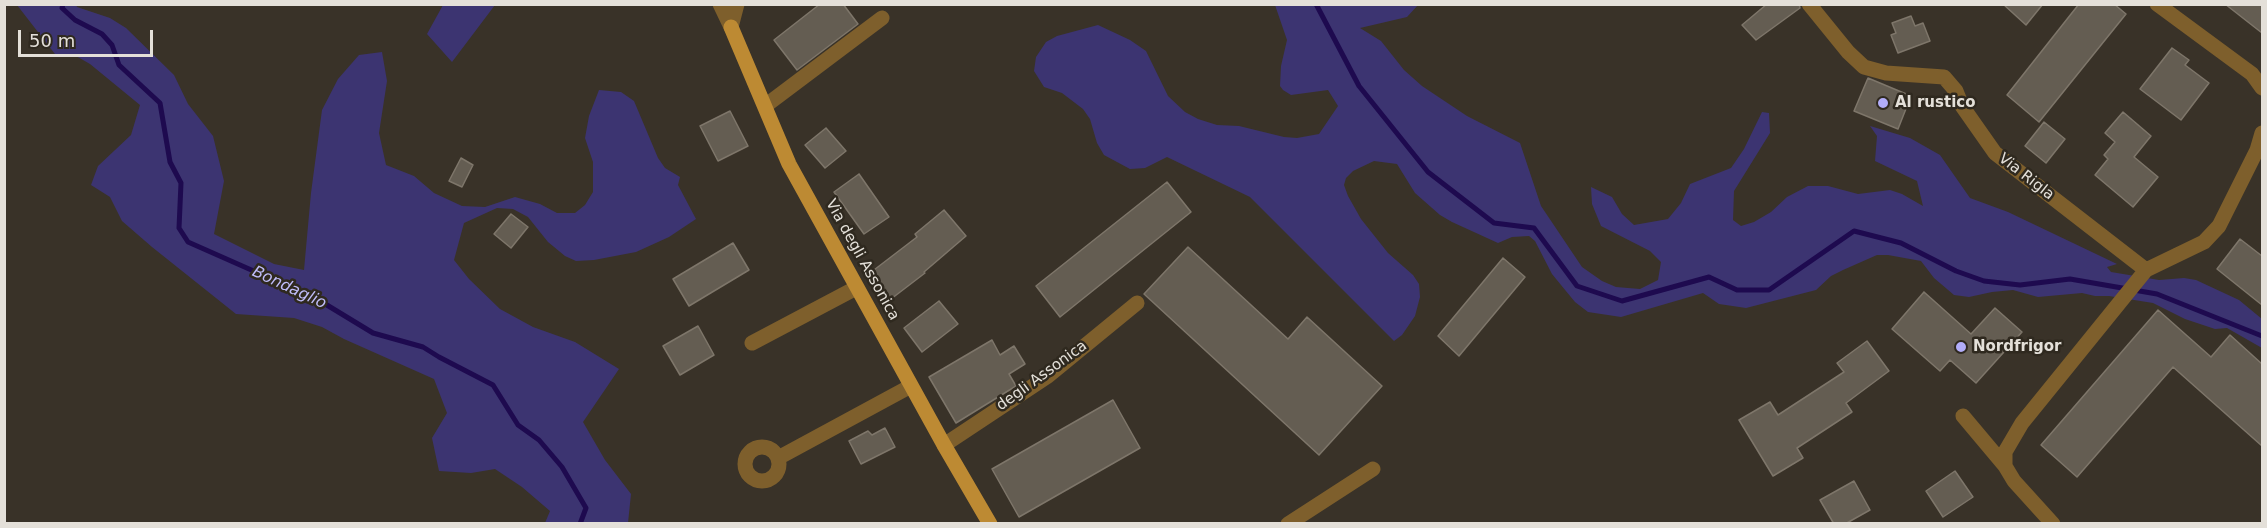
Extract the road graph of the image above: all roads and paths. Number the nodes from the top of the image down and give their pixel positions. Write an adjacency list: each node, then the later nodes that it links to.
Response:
1 (720, 4): 6 (street, Via degli Assonica)
2 (737, 4): 6 (street)
3 (1809, 4): 10 (street, Via Rigla)
4 (2157, 4): 7 (street)
5 (882, 18): 8 (street)
6 (731, 27): 8 (main road, Via degli Assonica)
7 (2262, 88)
8 (765, 106): 11 (main road, Via degli Assonica)
9 (2262, 133): 10 (street)
10 (2142, 276): 18 (street)
11 (856, 288): 13 (street); 14 (main road, Via degli Assonica)
12 (1137, 303): 16 (street, degli Assonica)
13 (752, 343)
14 (911, 386): 16 (main road, Via degli Assonica); 17 (street)
15 (1963, 416): 18 (street)
16 (944, 445): 20 (main road, Via degli Assonica)
17 (778, 458)
18 (2006, 466): 22 (street)
19 (1373, 469): 21 (street)
20 (990, 524)
21 (1288, 524)
22 (2053, 524)

